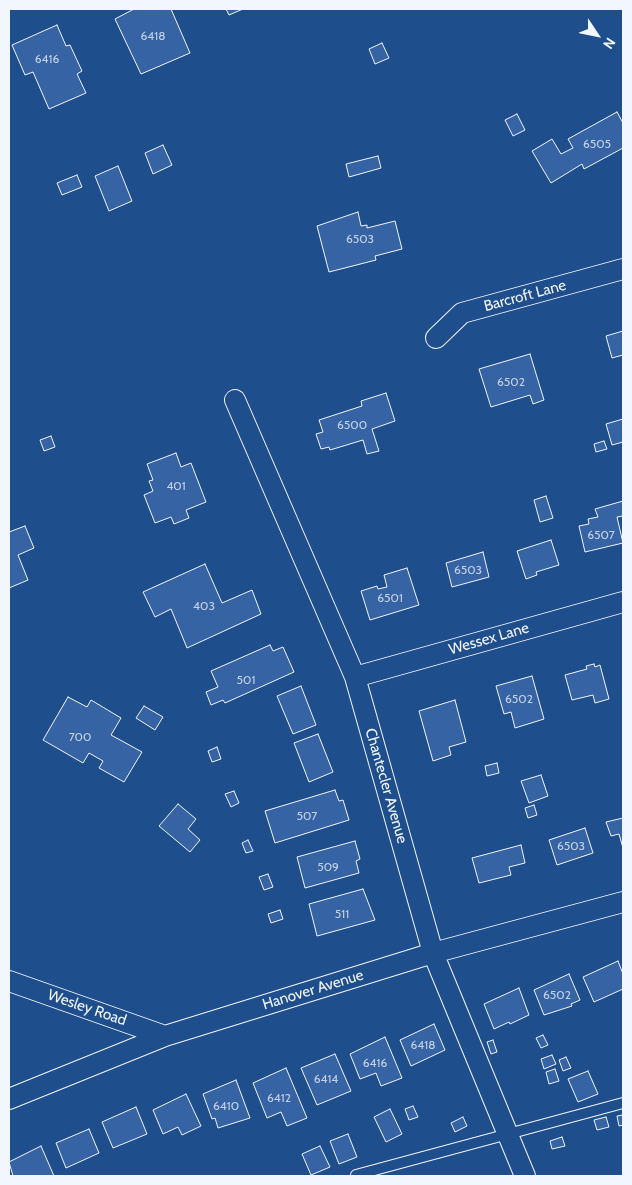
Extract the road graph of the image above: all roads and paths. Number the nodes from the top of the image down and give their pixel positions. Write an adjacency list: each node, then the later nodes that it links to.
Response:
1 (623, 269): 2 (street, Barcroft Lane)
2 (436, 338)
3 (235, 400): 5 (street, Chantecler Avenue)
4 (623, 602): 5 (street, Wessex Lane)
5 (355, 677): 7 (street, Chantecler Avenue)
6 (623, 902): 7 (street, Hanover Avenue)
7 (433, 953): 9 (street, Hanover Avenue); 12 (street, Chantecler Avenue)
8 (9, 981): 9 (street, Wesley Road)
9 (165, 1036): 10 (street, Hanover Avenue)
10 (9, 1099)
11 (623, 1103): 12 (lane)
12 (508, 1135): 13 (lane); 14 (street, Chantecler Avenue)
13 (356, 1175)
14 (525, 1176)

